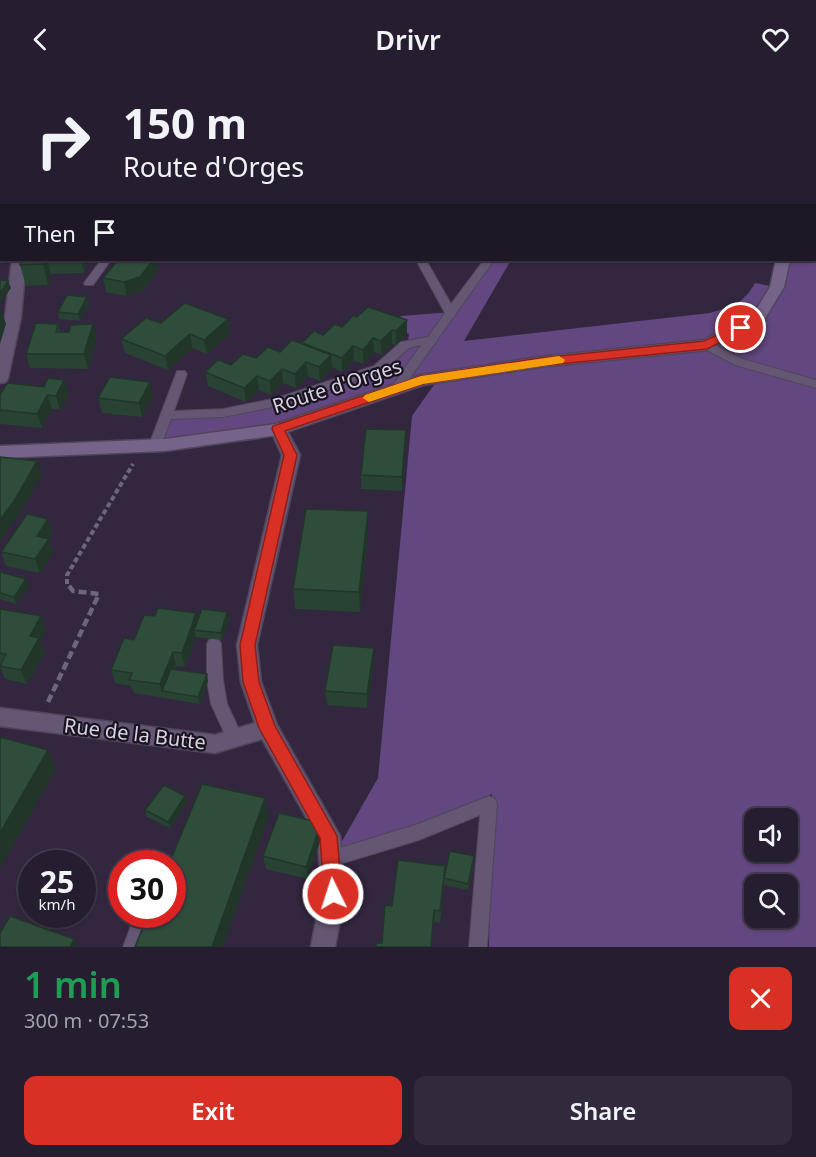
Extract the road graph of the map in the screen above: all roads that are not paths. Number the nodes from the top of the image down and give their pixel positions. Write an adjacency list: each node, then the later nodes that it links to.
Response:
1 (20, 261): 10 (street)
2 (105, 261): 6 (lane)
3 (422, 261): 7 (lane)
4 (488, 261): 7 (lane)
5 (783, 261): 9 (street, Route d'Orges)
6 (89, 283)
7 (450, 312): 8 (lane)
8 (430, 340): 13 (lane); 14 (lane)
9 (707, 345): 12 (lane); 13 (street, Route d'Orges)
10 (1, 371)
11 (181, 374): 14 (lane)
12 (816, 384)
13 (396, 389): 15 (street, Route d'Orges)
14 (166, 414): 16 (lane)
15 (278, 429): 16 (street, Route d'Orges); 20 (street)
16 (150, 445): 17 (street, Route d'Orges)
17 (0, 452)
18 (214, 644): 21 (lane)
19 (0, 717): 21 (street, Rue de la Butte)
20 (267, 728): 21 (street, Rue de la Butte); 22 (street)
21 (235, 738)
22 (330, 859): 25 (street); 26 (lane)
23 (139, 928): 24 (lane)
24 (132, 947)
25 (323, 947)
26 (478, 947)

